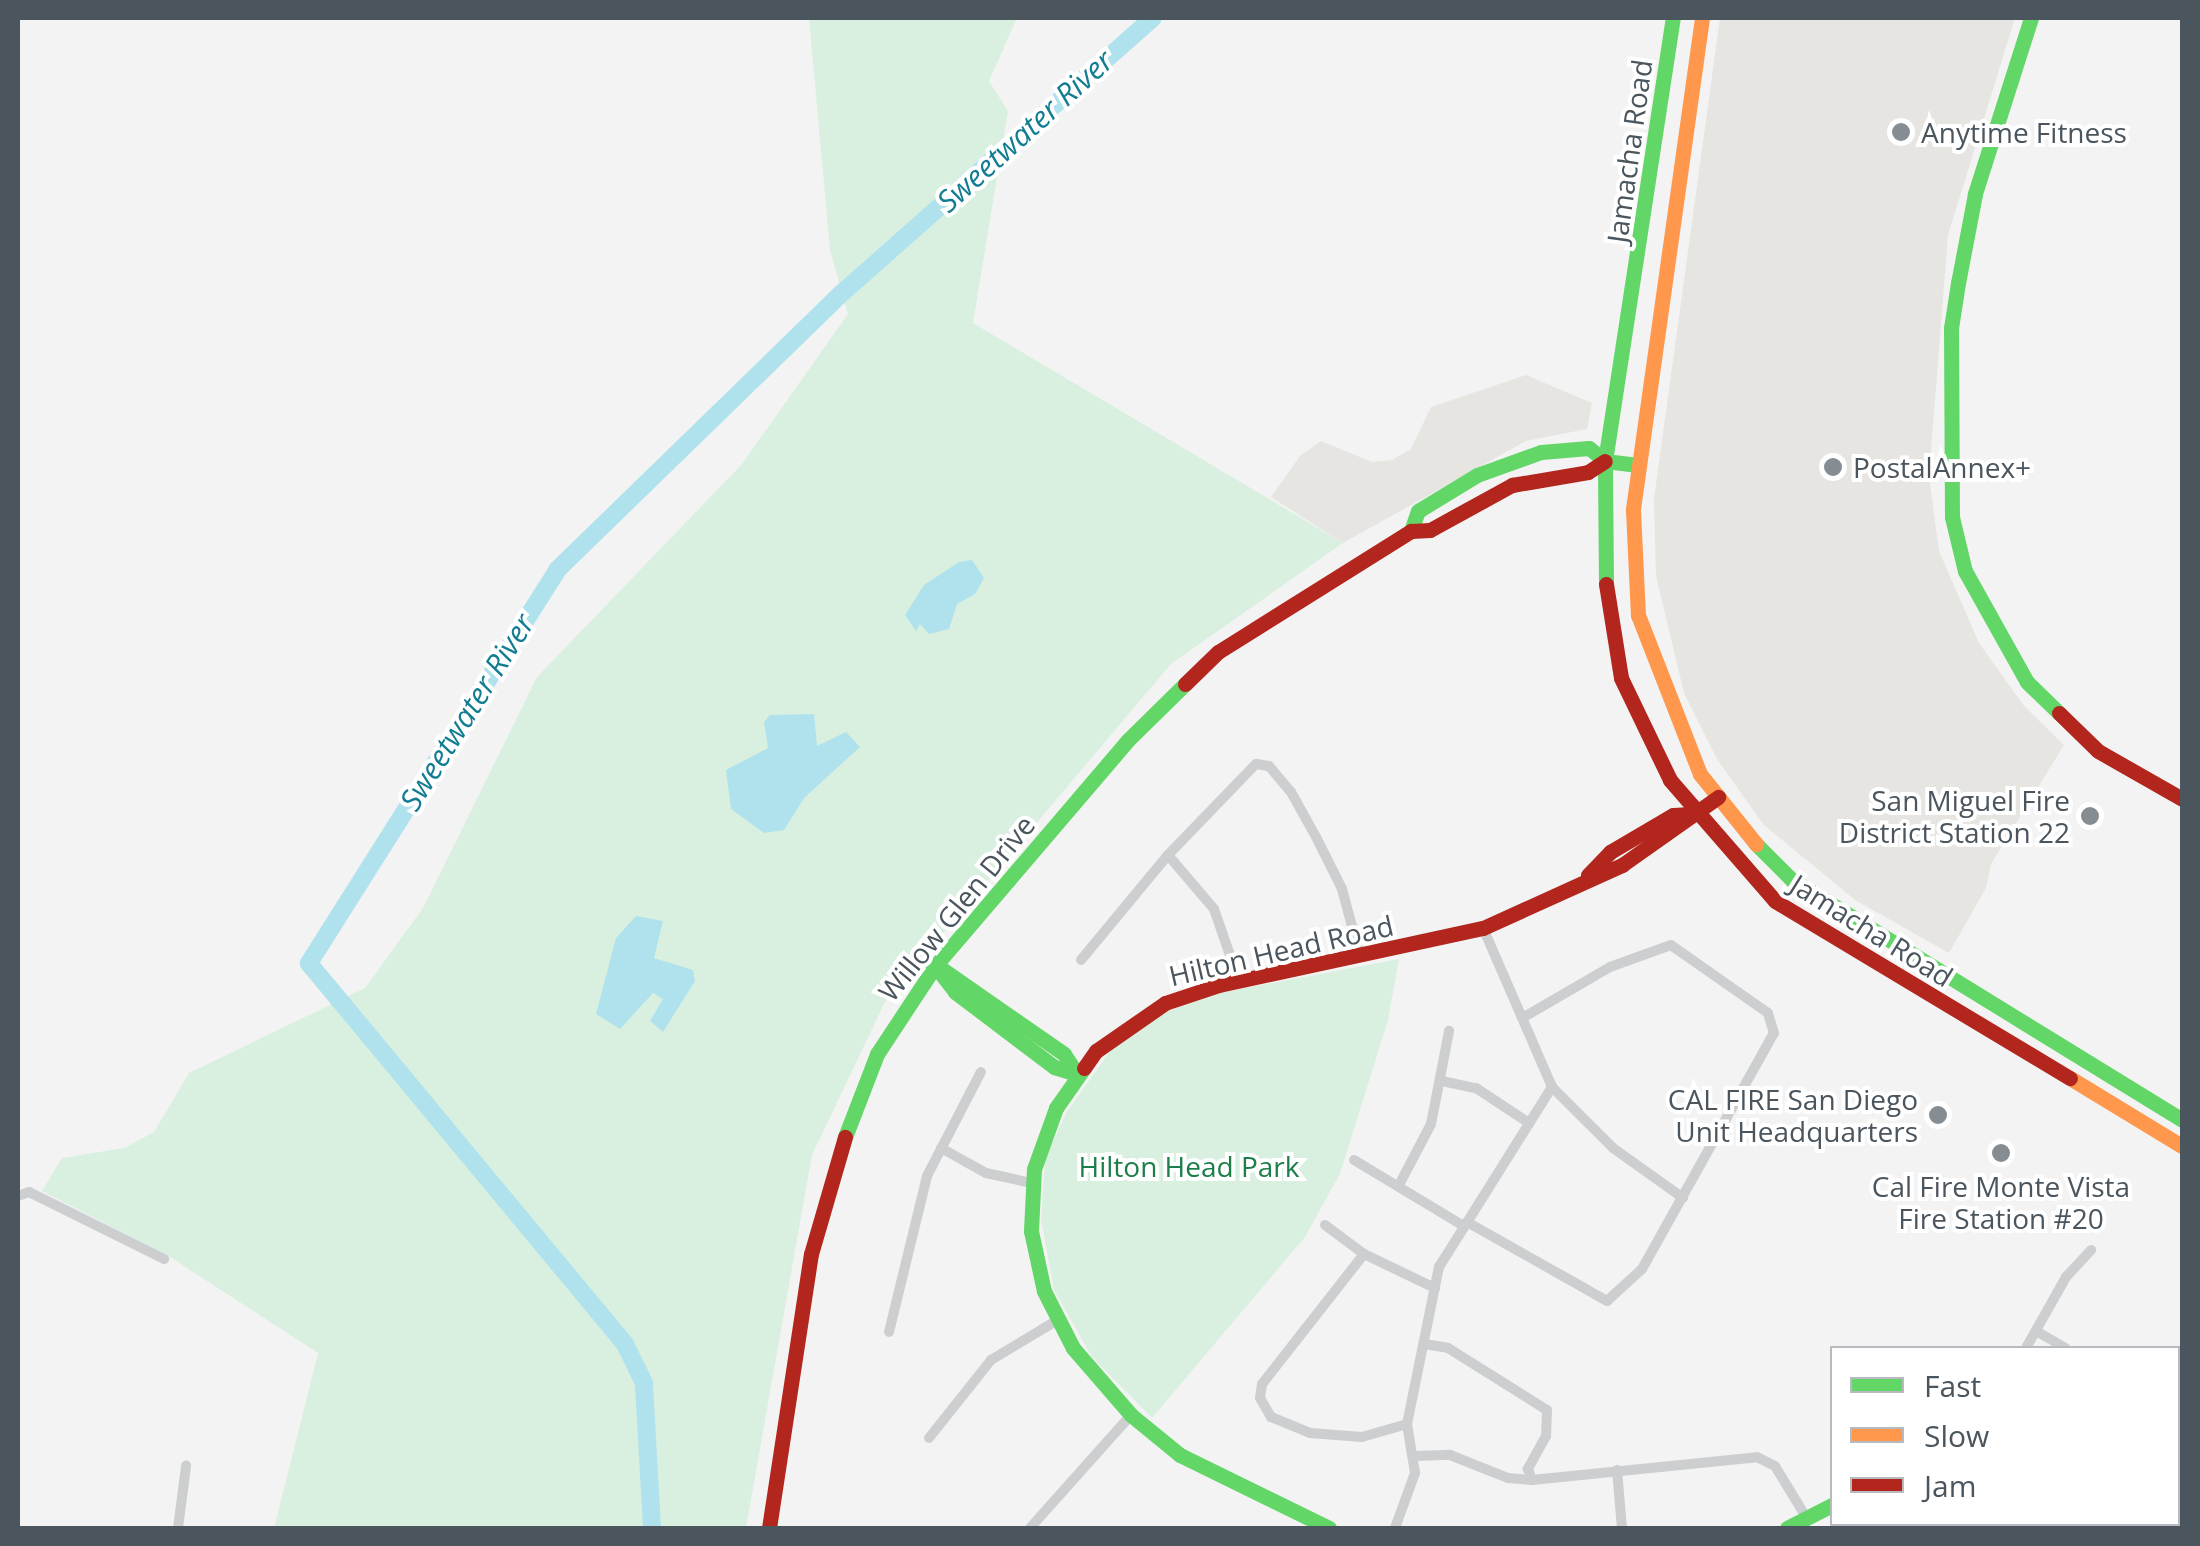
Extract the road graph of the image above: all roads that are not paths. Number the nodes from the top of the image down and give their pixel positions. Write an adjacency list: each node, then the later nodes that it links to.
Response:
1 (1673, 18): 4 (main road, Jamacha Road)
2 (1702, 18): 5 (main road, Jamacha Road)
3 (2032, 18): 8 (main road)
4 (1605, 461): 5 (main road, Willow Glen Drive); 6 (main road, Willow Glen Drive); 6 (main road, Willow Glen Drive); 9 (main road, Jamacha Road)
5 (1636, 465): 7 (main road, Jamacha Road)
6 (1411, 531): 14 (main road, Willow Glen Drive)
7 (1718, 797): 9 (main road, Hilton Head Road); 22 (main road, Jamacha Road)
8 (2182, 800)
9 (1695, 814): 11 (main road, Hilton Head Road); 24 (main road, Jamacha Road)
10 (1168, 855): 12 (street); 13 (street); 15 (street)
11 (1483, 928): 12 (main road, Hilton Head Road); 16 (street)
12 (1360, 956): 15 (main road, Hilton Head Road)
13 (1081, 960)
14 (935, 966): 19 (main road); 54 (main road, Willow Glen Drive)
15 (1238, 981): 19 (main road, Hilton Head Road)
16 (1524, 1017): 21 (street); 30 (street)
17 (1448, 1031): 20 (street)
18 (982, 1072): 25 (street)
19 (1077, 1074): 27 (main road, Hilton Head Road)
20 (1442, 1081): 23 (street); 28 (street)
21 (1552, 1086): 23 (street); 30 (street)
22 (2182, 1120)
23 (1529, 1123): 31 (street)
24 (2182, 1146)
25 (941, 1148): 27 (street); 39 (street)
26 (1354, 1160): 28 (street)
27 (1032, 1183): 37 (main road, Hilton Head Road)
28 (1399, 1186): 31 (street)
29 (18, 1196): 35 (street)
30 (1683, 1198): 31 (street)
31 (1466, 1224): 36 (street)
32 (1324, 1226): 34 (street)
33 (2091, 1250): 38 (street)
34 (1364, 1254): 36 (street); 44 (street)
35 (164, 1259)
36 (1435, 1288): 40 (street)
37 (1056, 1321): 43 (main road, Hilton Head Road); 45 (street)
38 (2036, 1330): 41 (street); 42 (street)
39 (888, 1332)
40 (1424, 1344): 44 (street); 49 (street)
41 (2027, 1346)
42 (2063, 1346)
43 (1131, 1415): 52 (main road, Hilton Head Road); 55 (street)
44 (1407, 1424): 46 (street)
45 (928, 1438)
46 (1415, 1456): 49 (street); 57 (street)
47 (186, 1466): 53 (street)
48 (1617, 1470): 49 (street); 51 (street); 58 (street)
49 (1532, 1480)
50 (1830, 1506): 51 (main road)
51 (1806, 1517): 59 (main road)
52 (1304, 1524): 56 (main road, Hilton Head Road)
53 (178, 1528)
54 (770, 1528)
55 (1030, 1528)
56 (1329, 1528)
57 (1394, 1528)
58 (1622, 1528)
59 (1788, 1528)

